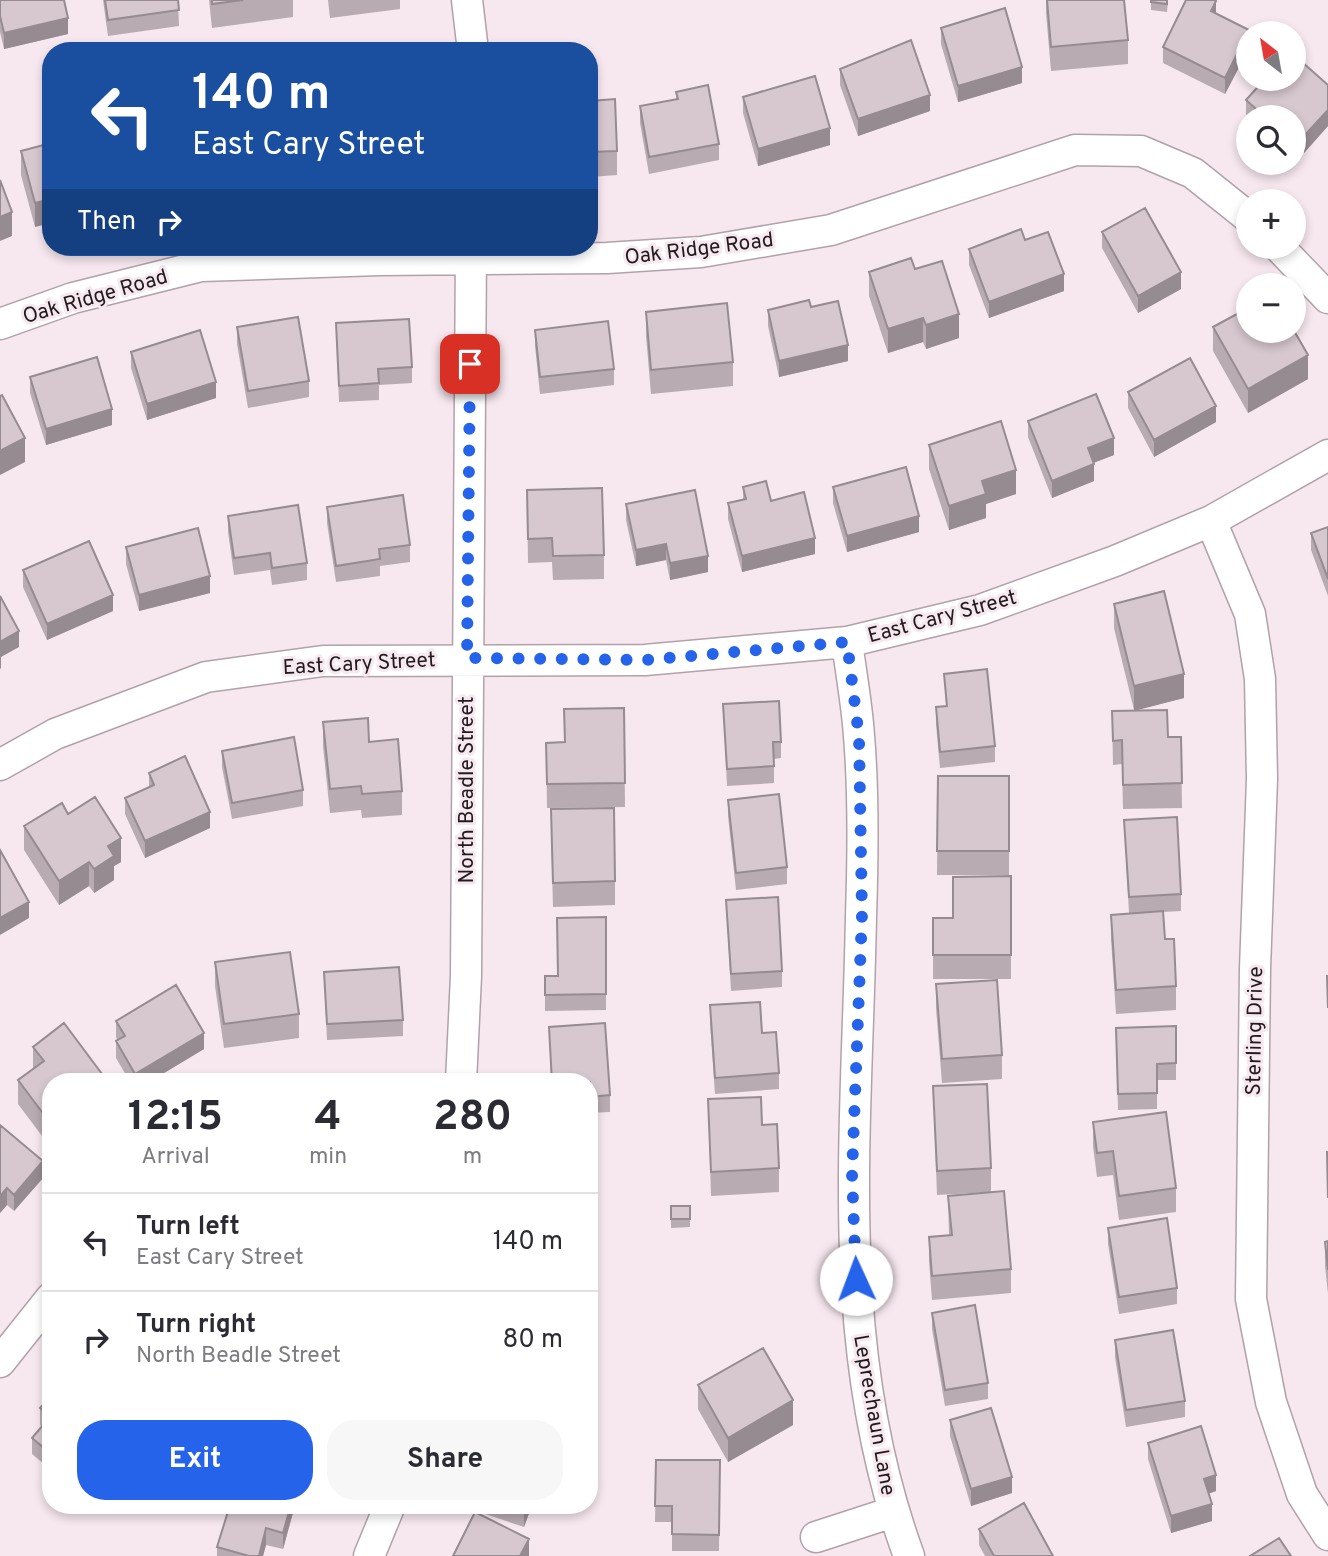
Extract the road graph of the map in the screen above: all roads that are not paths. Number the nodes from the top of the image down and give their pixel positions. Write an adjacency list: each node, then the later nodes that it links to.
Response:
1 (467, 0): 2 (street)
2 (472, 42)
3 (1236, 208): 6 (street, Oak Ridge Road)
4 (432, 256): 9 (street, Oak Ridge Road)
5 (471, 256): 13 (street, North Beadle Street)
6 (553, 256)
7 (1291, 259): 8 (street)
8 (1328, 298)
9 (0, 324)
10 (1328, 455): 11 (street, East Cary Street)
11 (1211, 521): 12 (street, East Cary Street); 20 (street, Sterling Drive)
12 (847, 642): 13 (street, East Cary Street); 18 (street, Leprechaun Lane)
13 (467, 658): 14 (street, East Cary Street); 15 (street, North Beadle Street)
14 (0, 765)
15 (461, 1073)
16 (42, 1309): 17 (street)
17 (0, 1362)
18 (893, 1513): 21 (street); 23 (street, Leprechaun Lane)
19 (386, 1514): 22 (street)
20 (1328, 1535)
21 (817, 1537)
22 (369, 1556)
23 (909, 1556)

